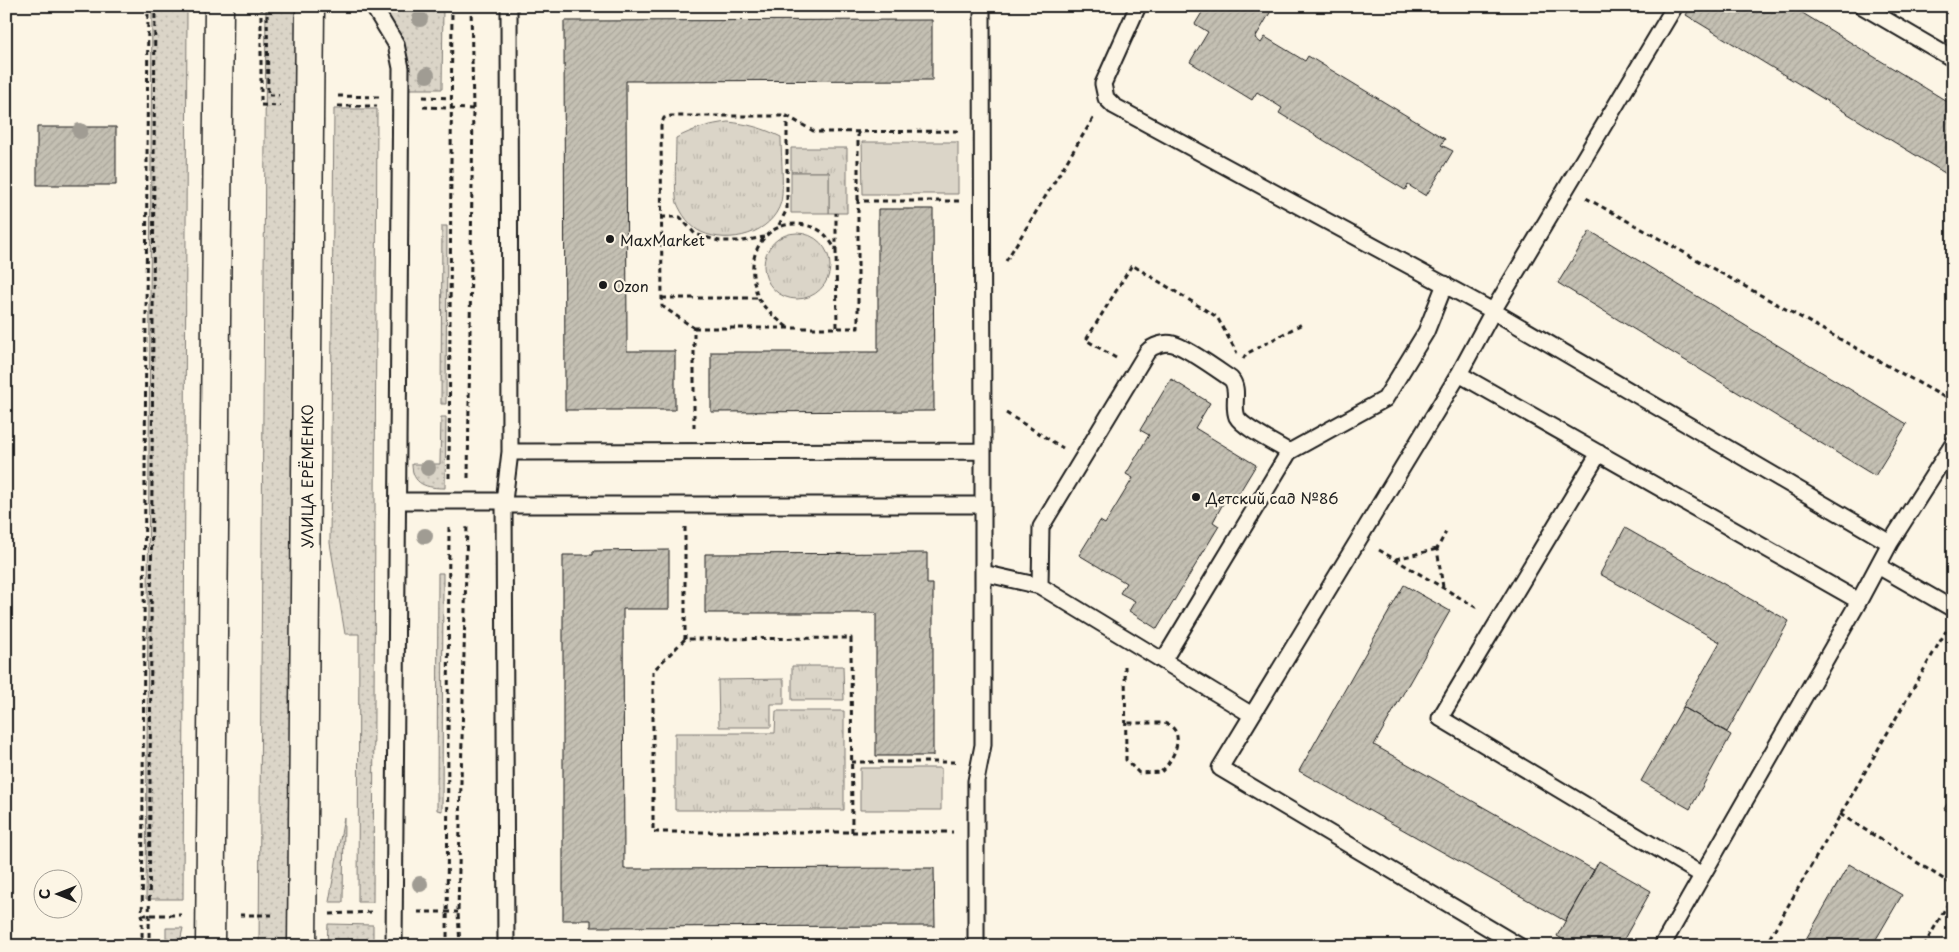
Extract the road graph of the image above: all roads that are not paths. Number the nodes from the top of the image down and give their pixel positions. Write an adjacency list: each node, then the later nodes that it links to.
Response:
1 (219, 6): 30 (street)
2 (310, 6): 31 (street, УЛИЦА ЕРЁМЕНКО)
3 (373, 6): 18 (lane)
4 (509, 6): 15 (lane)
5 (982, 6): 14 (lane)
6 (1138, 6): 10 (lane)
7 (1675, 6): 11 (lane)
8 (1862, 6): 9 (lane)
9 (1953, 60)
10 (1445, 284): 11 (lane); 16 (lane)
11 (1493, 311): 12 (lane); 21 (lane)
12 (1459, 374): 17 (lane); 28 (lane)
13 (1953, 444): 21 (lane)
14 (983, 451): 15 (lane); 20 (lane)
15 (510, 452): 19 (lane)
16 (1289, 452): 24 (lane); 27 (lane)
17 (1598, 453): 25 (lane); 29 (lane)
18 (397, 501): 19 (lane); 32 (lane)
19 (504, 503): 20 (lane); 33 (lane)
20 (983, 505): 23 (lane)
21 (1890, 543): 22 (lane)
22 (1878, 566): 25 (lane); 26 (lane)
23 (983, 573): 24 (lane); 34 (lane)
24 (1040, 586): 27 (lane)
25 (1859, 601): 29 (lane)
26 (1953, 609)
27 (1163, 661): 28 (lane)
28 (1252, 715): 35 (lane)
29 (1702, 875): 36 (lane)
30 (210, 946)
31 (302, 946)
32 (394, 946)
33 (506, 946)
34 (976, 946)
35 (1520, 946)
36 (1662, 946)

